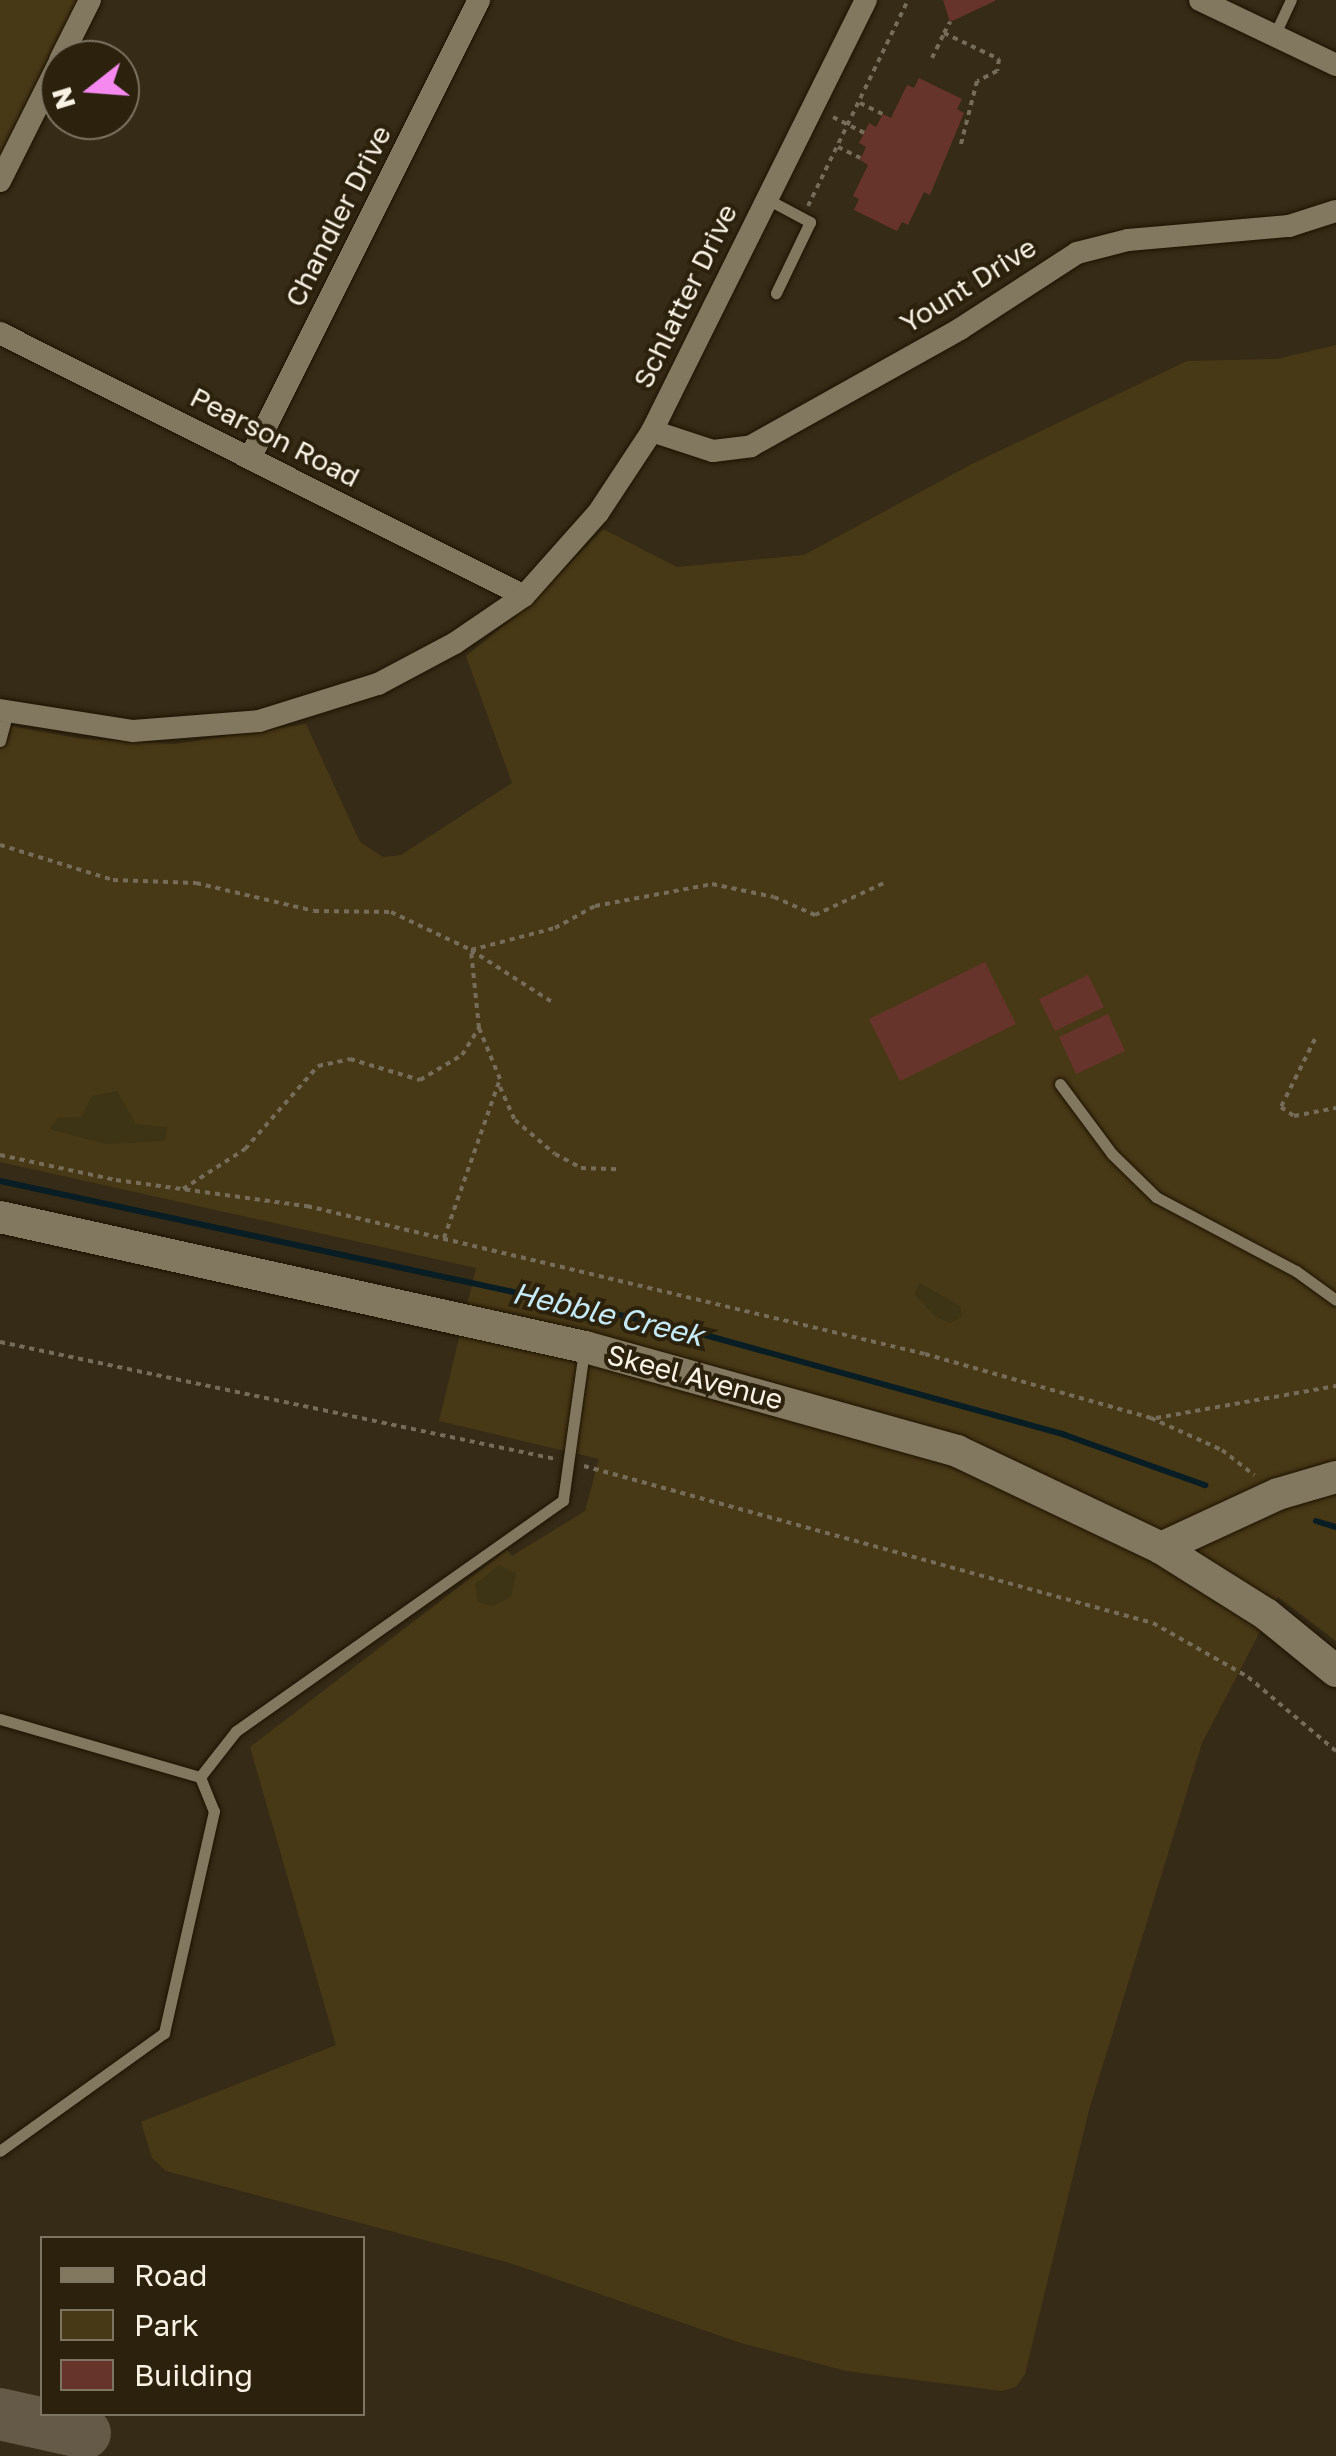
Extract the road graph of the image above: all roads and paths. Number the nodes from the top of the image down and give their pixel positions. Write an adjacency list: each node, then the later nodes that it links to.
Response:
1 (90, 0): 10 (street)
2 (479, 0): 29 (street, Chandler Drive)
3 (866, 0): 15 (street, Schlatter Drive)
4 (908, 0): 14 (path)
5 (1200, 0): 9 (street)
6 (1291, 0): 9 (lane)
7 (950, 22): 8 (path)
8 (944, 33): 11 (path); 19 (path)
9 (1274, 36): 12 (street)
10 (70, 40)
11 (932, 58)
12 (1336, 65)
13 (40, 100): 22 (street)
14 (860, 103): 16 (path); 17 (path)
15 (813, 107): 17 (path); 23 (street, Schlatter Drive)
16 (883, 114)
17 (849, 125): 18 (path); 20 (path)
18 (864, 133)
19 (961, 144)
20 (838, 147): 21 (path); 24 (path)
21 (861, 158)
22 (0, 181)
23 (767, 199): 26 (lane); 28 (street, Schlatter Drive)
24 (808, 206)
25 (1336, 211): 28 (street, Yount Drive)
26 (776, 293)
27 (0, 333): 29 (street, Pearson Road)
28 (652, 431): 30 (street, Schlatter Drive)
29 (250, 458): 30 (street, Pearson Road)
30 (524, 596): 31 (street, Schlatter Drive)
31 (4, 711): 32 (lane)
32 (0, 741)
33 (0, 845): 35 (path)
34 (884, 883): 35 (path)
35 (471, 950): 36 (path); 37 (path)
36 (552, 1002)
37 (479, 1028): 39 (path); 44 (path)
38 (1315, 1039): 41 (path)
39 (499, 1082): 43 (path); 46 (path)
40 (1060, 1084): 47 (lane)
41 (1336, 1108)
42 (0, 1155): 44 (path)
43 (619, 1169)
44 (183, 1189): 46 (path)
45 (0, 1217): 49 (street, Skeel Avenue)
46 (444, 1239): 51 (path)
47 (1336, 1300)
48 (0, 1342): 52 (path)
49 (585, 1347): 52 (lane); 55 (street, Skeel Avenue)
50 (1334, 1385): 51 (path)
51 (1152, 1418): 54 (path)
52 (572, 1462): 58 (path); 59 (lane)
53 (1336, 1476): 54 (street)
54 (1278, 1494): 55 (street)
55 (1161, 1548): 56 (street, Skeel Avenue)
56 (1336, 1671)
57 (0, 1718): 59 (lane)
58 (1336, 1751)
59 (200, 1777): 60 (lane)
60 (0, 2150)

